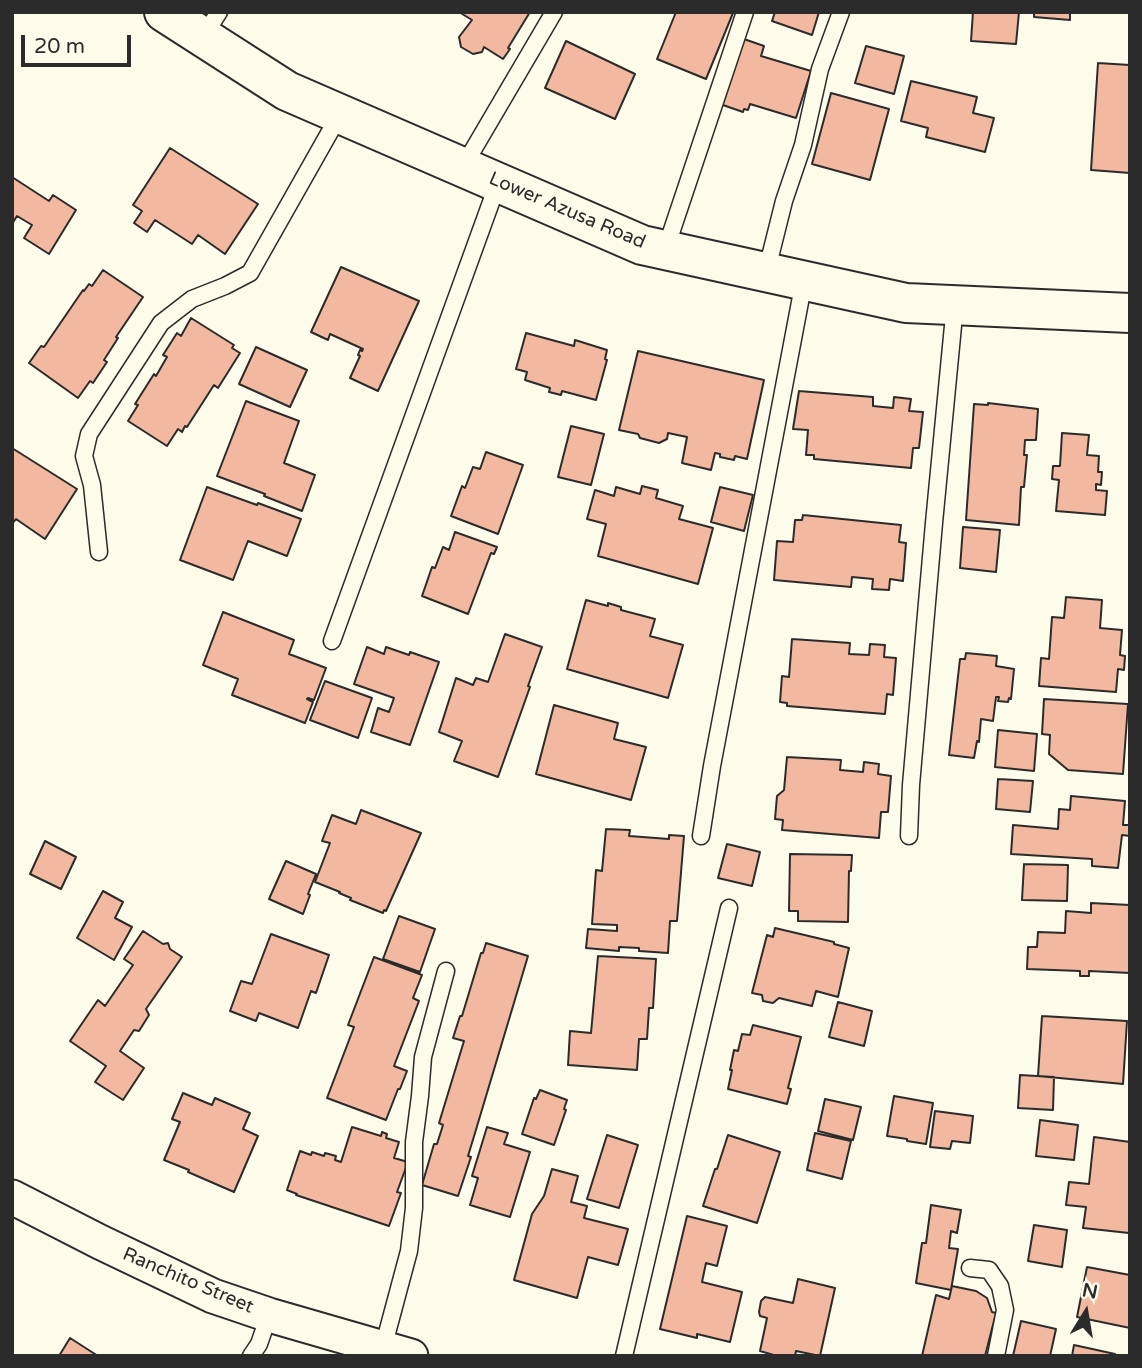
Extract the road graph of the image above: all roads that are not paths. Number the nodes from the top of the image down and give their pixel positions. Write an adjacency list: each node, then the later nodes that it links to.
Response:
1 (164, 12): 5 (main road, Lower Azusa Road)
2 (554, 12): 7 (lane)
3 (745, 12): 9 (lane)
4 (841, 12): 10 (lane)
5 (211, 25): 6 (main road, Lower Azusa Road)
6 (340, 114): 7 (main road, Lower Azusa Road); 14 (lane)
7 (463, 167): 8 (main road, Lower Azusa Road)
8 (498, 183): 9 (main road, Lower Azusa Road); 15 (lane)
9 (665, 251): 10 (main road, Lower Azusa Road)
10 (766, 273): 11 (main road, Lower Azusa Road)
11 (804, 281): 12 (main road, Lower Azusa Road); 16 (lane)
12 (955, 305): 13 (main road, Lower Azusa Road); 17 (lane)
13 (1130, 313)
14 (99, 552)
15 (332, 641)
16 (701, 836)
17 (909, 836)
18 (729, 908): 25 (lane)
19 (446, 971): 23 (lane)
20 (12, 1197): 22 (street, Ranchito Street)
21 (970, 1268): 26 (lane)
22 (269, 1315): 23 (street, Ranchito Street); 24 (lane)
23 (397, 1352)
24 (251, 1356)
25 (624, 1356)
26 (996, 1356)

